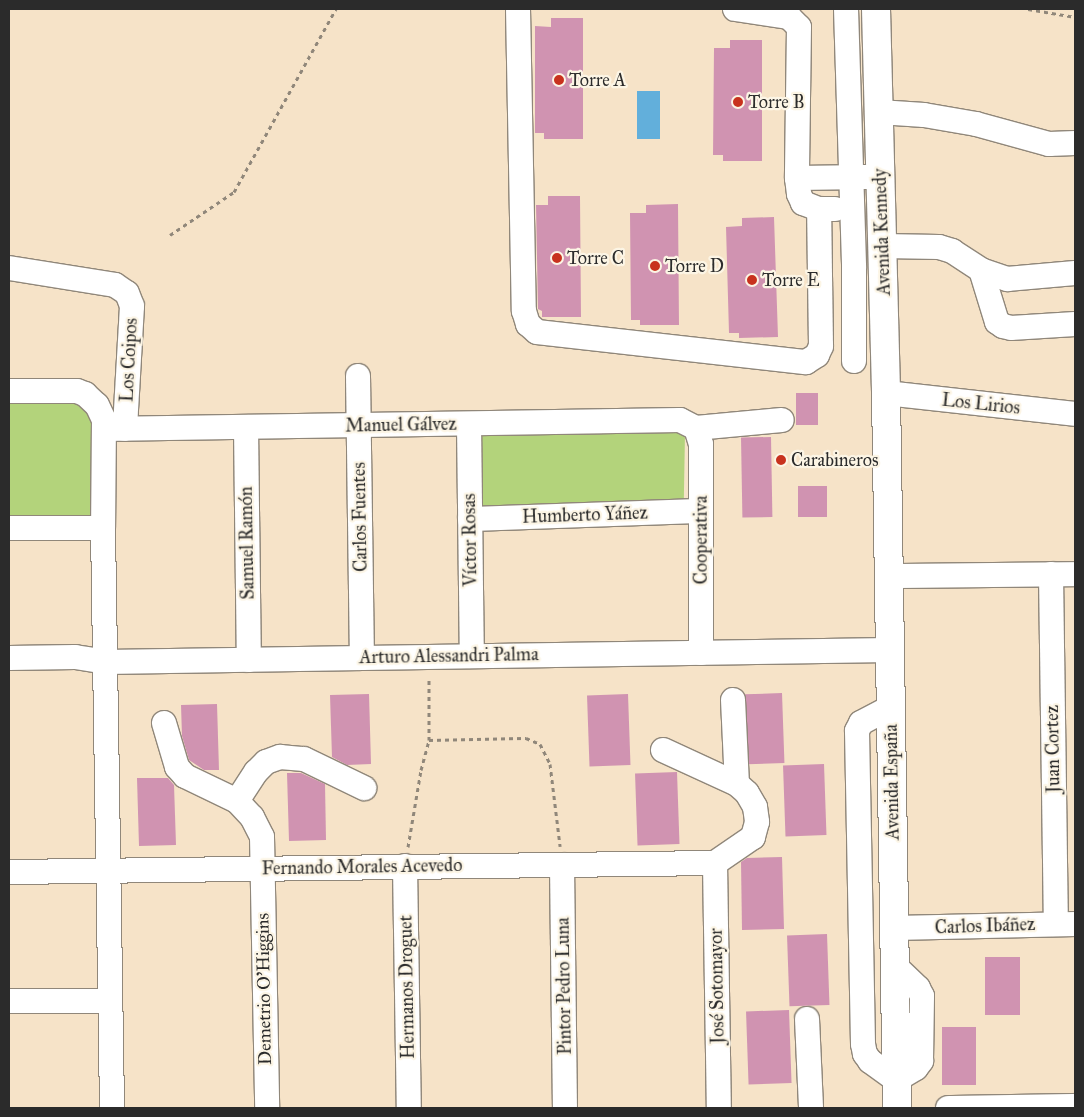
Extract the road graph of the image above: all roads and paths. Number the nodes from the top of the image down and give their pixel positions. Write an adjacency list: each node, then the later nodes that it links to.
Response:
1 (336, 9): 16 (path)
2 (518, 9): 14 (street)
3 (735, 9): 12 (street)
4 (846, 9): 11 (street, Avenida Kennedy)
5 (876, 9): 8 (main road, Avenida Kennedy)
6 (1028, 9): 7 (path)
7 (1075, 17)
8 (879, 112): 9 (street); 10 (main road, Avenida Kennedy)
9 (1075, 144)
10 (880, 176): 11 (street); 13 (main road, Avenida Kennedy)
11 (852, 177): 12 (street); 15 (street, Avenida Kennedy)
12 (797, 178): 14 (street)
13 (881, 208): 15 (street); 17 (main road, Avenida Kennedy)
14 (819, 209): 15 (street)
15 (853, 209): 22 (street, Avenida Kennedy)
16 (170, 235)
17 (883, 246): 19 (street); 25 (main road, Avenida Kennedy)
18 (9, 268): 32 (street, Los Coipos)
19 (981, 270): 20 (street); 21 (street)
20 (1075, 273)
21 (1075, 324)
22 (854, 361)
23 (358, 376): 29 (street, Carlos Fuentes)
24 (9, 392): 32 (street)
25 (886, 393): 26 (street, Los Lirios); 33 (main road, Avenida Kennedy)
26 (1075, 414)
27 (782, 420): 31 (street)
28 (469, 424): 29 (street, Manuel Gálvez); 31 (street, Manuel Gálvez); 35 (street, Víctor Rosas)
29 (359, 426): 30 (street, Manuel Gálvez); 46 (street, Carlos Fuentes)
30 (246, 427): 32 (street, Manuel Gálvez); 47 (street, Samuel Ramón)
31 (696, 428): 34 (street, Cooperativa)
32 (114, 429): 37 (street)
33 (886, 455): 40 (main road, Avenida España)
34 (700, 511): 35 (street, Humberto Yáñez); 42 (street, Cooperativa)
35 (470, 519): 43 (street, Víctor Rosas)
36 (9, 528): 37 (street)
37 (103, 528): 48 (street)
38 (1051, 574): 39 (street); 40 (street); 63 (street, Juan Cortez)
39 (1075, 574)
40 (888, 576): 41 (main road, Avenida España)
41 (890, 650): 42 (street, Arturo Alessandri Palma); 50 (main road, Avenida España)
42 (701, 652): 43 (street, Arturo Alessandri Palma)
43 (472, 656): 44 (street, Arturo Alessandri Palma)
44 (429, 657): 46 (street, Arturo Alessandri Palma); 52 (path)
45 (9, 658): 48 (street, Arturo Alessandri Palma)
46 (362, 658): 47 (street, Arturo Alessandri Palma)
47 (249, 660): 48 (street, Arturo Alessandri Palma)
48 (105, 662): 62 (street)
49 (733, 700): 54 (street)
50 (891, 706): 64 (main road, Avenida España); 68 (street)
51 (164, 723): 56 (street)
52 (429, 740): 58 (path); 59 (path)
53 (662, 750): 54 (street)
54 (737, 784): 57 (street)
55 (364, 788): 56 (street)
56 (237, 801): 60 (street, Demetrio O'Higgins)
57 (715, 863): 58 (street, Fernando Morales Acevedo); 74 (street, José Sotomayor)
58 (562, 865): 59 (street, Fernando Morales Acevedo); 73 (street, Pintor Pedro Luna)
59 (405, 866): 60 (street, Fernando Morales Acevedo); 72 (street, Hermanos Droguet)
60 (262, 869): 62 (street, Fernando Morales Acevedo); 71 (street, Demetrio O'Higgins)
61 (9, 872): 62 (street, Fernando Morales Acevedo)
62 (108, 872): 66 (street)
63 (1066, 924): 64 (street, Carlos Ibáñez)
64 (895, 928): 68 (main road, Avenida España)
65 (9, 1001): 66 (street)
66 (110, 1001): 70 (street)
67 (807, 1020): 75 (street)
68 (896, 1080): 76 (main road, Avenida España)
69 (1075, 1106): 77 (street)
70 (112, 1108)
71 (267, 1108)
72 (409, 1108)
73 (565, 1108)
74 (719, 1108)
75 (811, 1108)
76 (896, 1108)
77 (948, 1108)

